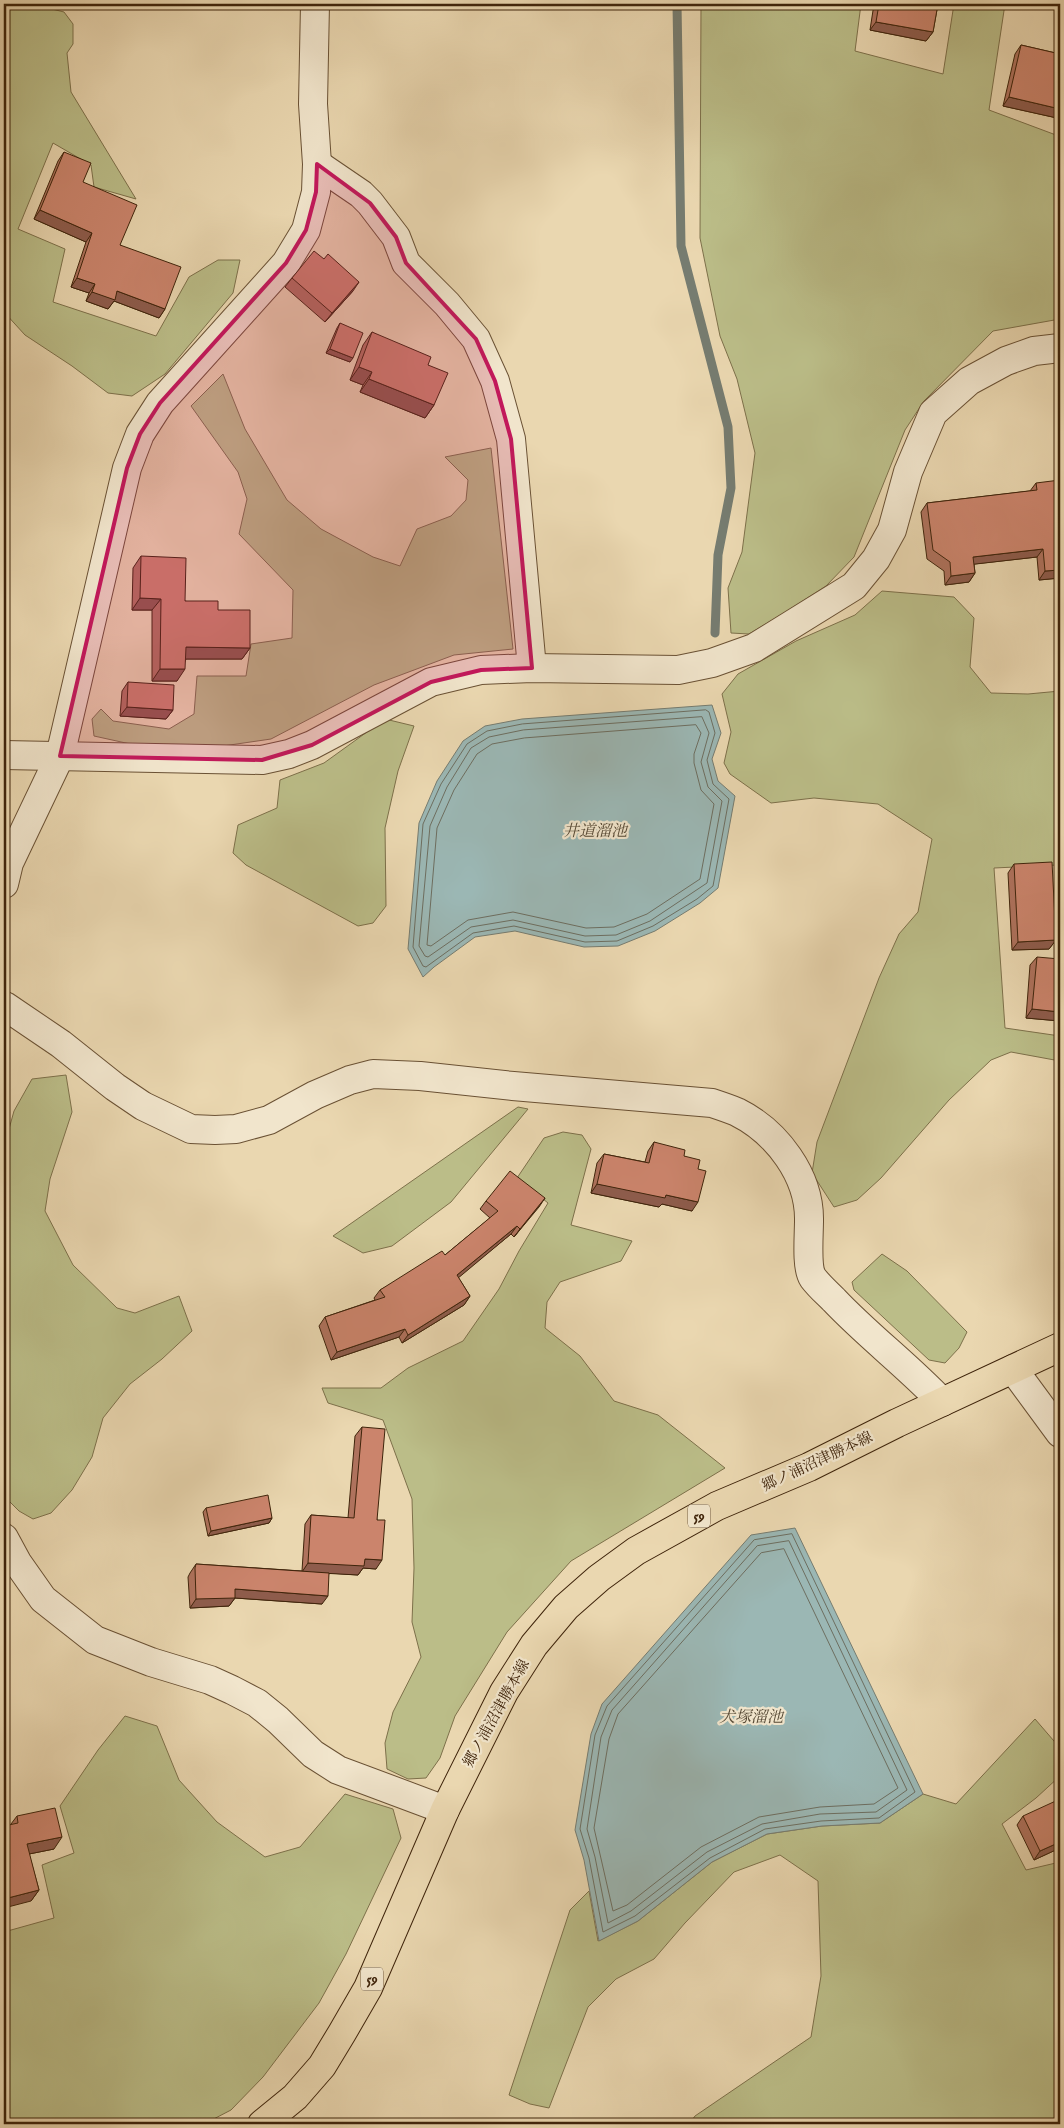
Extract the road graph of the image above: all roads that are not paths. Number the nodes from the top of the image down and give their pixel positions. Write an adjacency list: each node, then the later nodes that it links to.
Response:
1 (315, 4): 2 (street)
2 (317, 164): 4 (street); 6 (street)
3 (1060, 348): 4 (street)
4 (532, 668): 6 (street)
5 (4, 756): 6 (street)
6 (60, 756): 7 (street)
7 (4, 884)
8 (4, 1006): 11 (street)
9 (1060, 1347): 10 (main road, 郷ノ浦沼津勝本線 / 59)
10 (1012, 1369): 11 (main road, 郷ノ浦沼津勝本線 / 59); 12 (street)
11 (942, 1402): 14 (main road, 郷ノ浦沼津勝本線 / 59)
12 (1060, 1433)
13 (4, 1538): 14 (street)
14 (445, 1810): 15 (main road, 郷ノ浦沼津勝本線 / 59)
15 (262, 2124)

